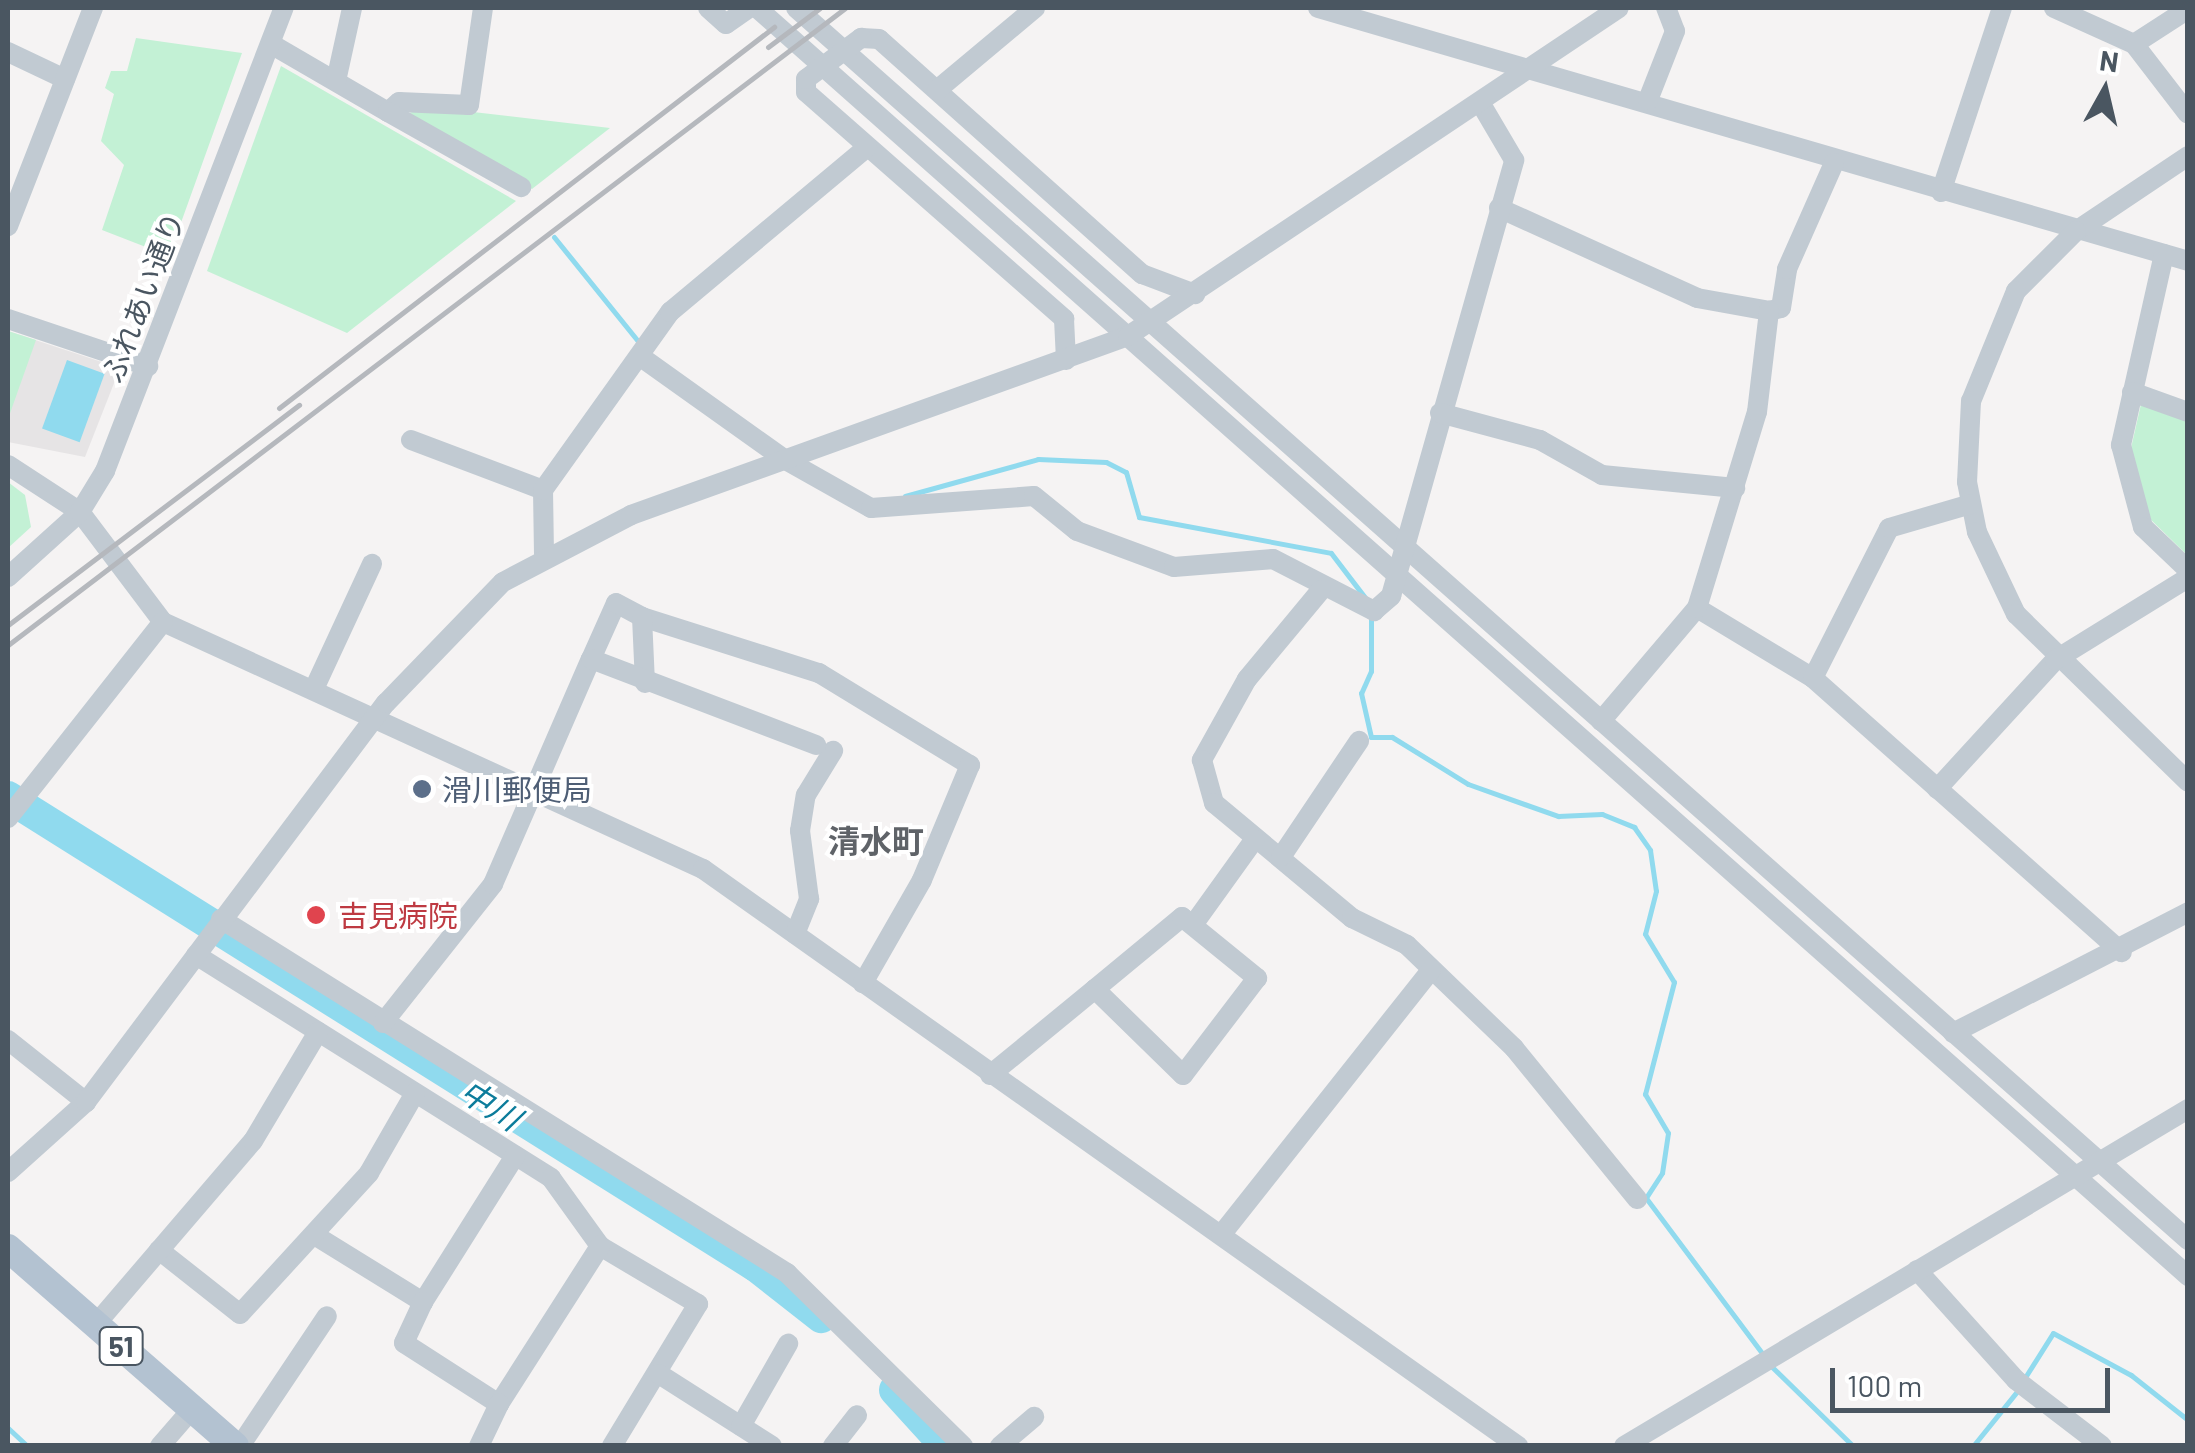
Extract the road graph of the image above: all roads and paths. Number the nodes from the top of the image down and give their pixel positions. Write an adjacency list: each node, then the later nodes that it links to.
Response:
1 (93, 8): 20 (street)
2 (284, 8): 16 (street, ふれあい通り)
3 (352, 8): 21 (street)
4 (483, 8): 25 (street)
5 (708, 8): 15 (street)
6 (757, 8): 41 (street)
7 (796, 8): 40 (street)
8 (1035, 8): 22 (street)
9 (1318, 8): 19 (street)
10 (1619, 8): 19 (street)
11 (1666, 8): 23 (street)
12 (2002, 8): 31 (street)
13 (2054, 8): 17 (street)
14 (2188, 10): 17 (street)
15 (742, 13)
16 (270, 44): 21 (street); 44 (street, ふれあい通り)
17 (2134, 44): 26 (street)
18 (8, 52): 20 (street)
19 (1532, 69): 23 (street); 24 (street)
20 (65, 79): 33 (street)
21 (336, 82): 25 (street)
22 (937, 90): 27 (street, bridge); 37 (street)
23 (1648, 100): 29 (street)
24 (1480, 104): 32 (street); 37 (street)
25 (388, 112): 30 (street)
26 (2188, 114)
27 (866, 146): 42 (street); 43 (street)
28 (2188, 156): 34 (street)
29 (1834, 163): 31 (street); 38 (street)
30 (521, 187)
31 (1941, 192): 34 (street)
32 (1499, 208): 38 (street); 47 (street)
33 (8, 226)
34 (2076, 231): 35 (street); 53 (street)
35 (2164, 254): 36 (street); 45 (street)
36 (2188, 260)
37 (1194, 294): 40 (street)
38 (1769, 312): 51 (street)
39 (8, 319): 44 (street)
40 (1152, 322): 41 (street); 55 (street)
41 (1128, 336): 43 (street); 59 (street)
42 (641, 358): 49 (street); 52 (street)
43 (1066, 360): 49 (street)
44 (148, 366): 54 (street, ふれあい通り)
45 (2132, 392): 46 (street); 58 (street)
46 (2188, 412)
47 (1440, 413): 51 (street); 55 (street)
48 (411, 440): 52 (street)
49 (784, 460): 56 (street); 62 (street)
50 (8, 465): 54 (street)
51 (1735, 488): 63 (street)
52 (543, 490): 56 (street)
53 (1971, 504): 67 (street); 68 (street)
54 (80, 512): 60 (street, ふれあい通り); 65 (street)
55 (1406, 548): 59 (street); 72 (street)
56 (544, 554): 71 (street)
57 (372, 564): 70 (street)
58 (2188, 570)
59 (1398, 575): 62 (street); 99 (street)
60 (8, 577)
61 (2188, 578): 67 (street)
62 (1321, 590): 78 (street)
63 (1697, 608): 68 (street); 72 (street)
64 (642, 616): 66 (street); 69 (street); 86 (street)
65 (163, 622): 70 (street); 77 (street)
66 (591, 659): 69 (street); 76 (street)
67 (2056, 660): 74 (street); 75 (street)
68 (1813, 678): 75 (street)
69 (646, 684): 83 (street)
70 (314, 689): 71 (street)
71 (377, 716): 76 (street); 82 (street)
72 (1600, 721): 90 (street)
73 (1359, 741): 79 (street)
74 (2188, 782)
75 (1937, 789): 84 (street)
76 (535, 790): 83 (street); 88 (street)
77 (8, 818)
78 (1254, 840): 79 (street); 81 (street)
79 (1281, 857): 85 (street)
80 (2188, 912): 84 (street)
81 (1193, 926): 87 (street); 87 (street)
82 (211, 934): 88 (street); 89 (street); 94 (street)
83 (795, 934): 86 (street)
84 (2122, 952): 90 (street)
85 (1431, 970): 100 (street); 102 (street)
86 (863, 983): 92 (street)
87 (1095, 988): 92 (street)
88 (383, 1024): 125 (street)
89 (318, 1032): 93 (street); 106 (street)
90 (1954, 1033): 97 (street)
91 (8, 1040): 94 (street)
92 (990, 1074): 102 (street)
93 (415, 1093): 96 (street); 101 (street)
94 (86, 1102): 98 (street)
95 (2188, 1108): 97 (street)
96 (515, 1156): 104 (street); 109 (street)
97 (2099, 1162): 99 (street); 103 (street)
98 (8, 1172)
99 (2075, 1177): 107 (street); 108 (street)
100 (1637, 1199)
101 (316, 1236): 106 (street); 109 (street)
102 (1221, 1236): 127 (street)
103 (2188, 1240)
104 (600, 1246): 113 (street); 114 (street)
105 (8, 1248): 111 (main road, 51)
106 (159, 1250): 111 (street)
107 (1917, 1270): 128 (street); 129 (street)
108 (2188, 1276)
109 (424, 1302): 114 (street)
110 (327, 1316): 120 (street)
111 (96, 1324): 115 (main road, 51)
112 (788, 1344): 118 (street)
113 (659, 1374): 118 (street); 122 (street)
114 (499, 1404): 121 (street)
115 (192, 1408): 119 (street); 120 (main road, 51)
116 (857, 1416): 124 (street)
117 (1034, 1416): 126 (street)
118 (741, 1426): 123 (street)
119 (160, 1446)
120 (238, 1446)
121 (479, 1446)
122 (612, 1446)
123 (772, 1446)
124 (832, 1446)
125 (963, 1446)
126 (1000, 1446)
127 (1518, 1446)
128 (1624, 1446)
129 (2102, 1446)

